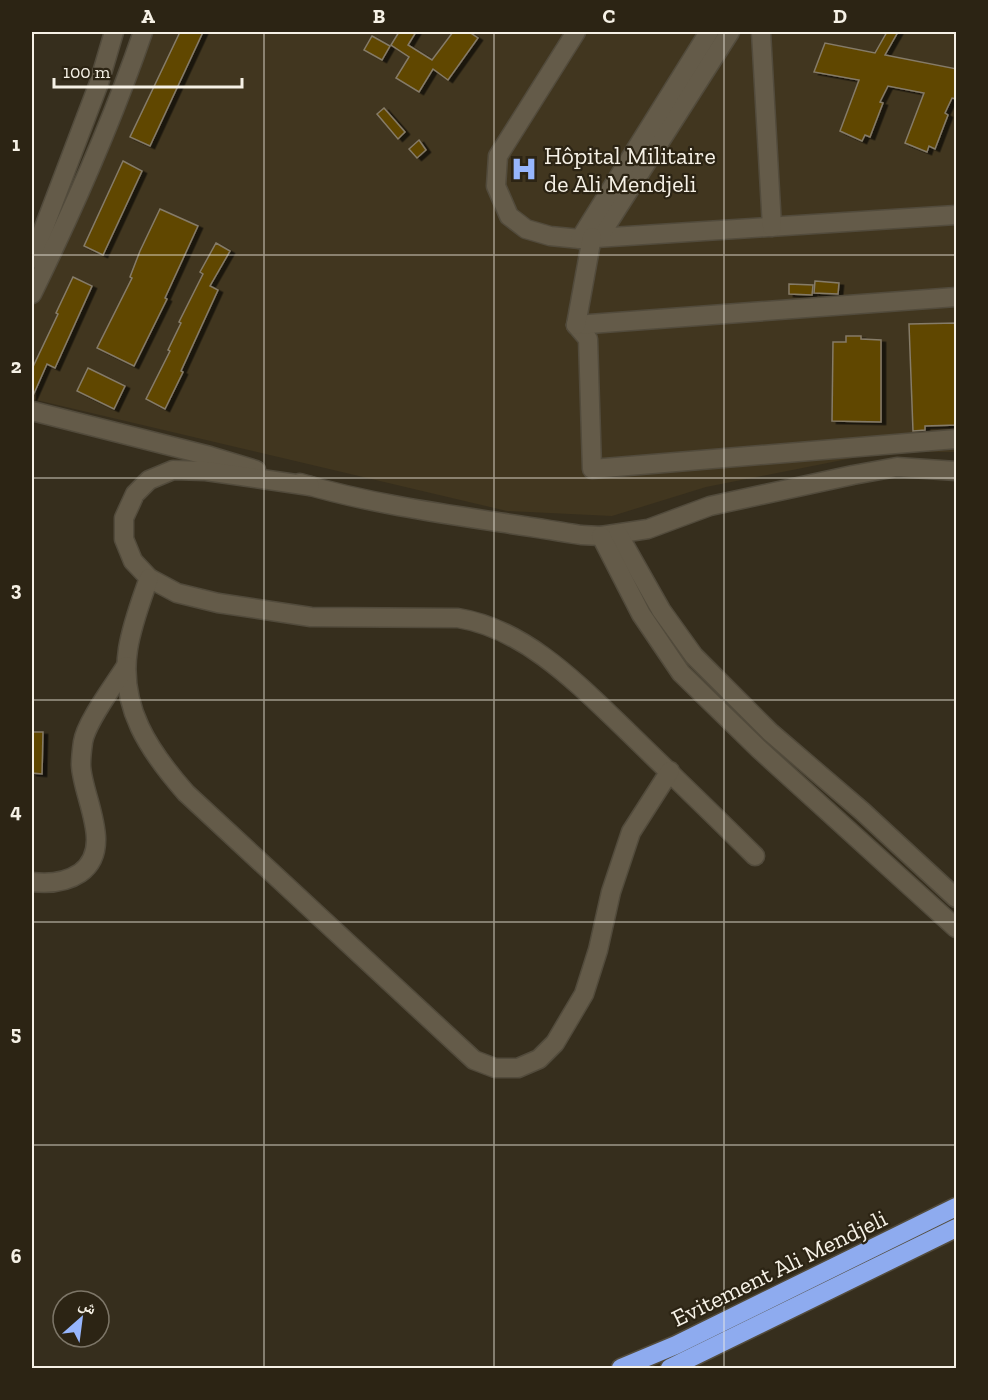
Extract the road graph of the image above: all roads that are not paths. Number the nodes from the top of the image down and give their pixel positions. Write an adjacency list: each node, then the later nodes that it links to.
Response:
1 (114, 32): 10 (street)
2 (143, 32): 11 (street)
3 (576, 32): 9 (street)
4 (709, 32): 9 (street)
5 (730, 32): 9 (street)
6 (761, 32): 8 (street)
7 (957, 215): 8 (street)
8 (772, 227): 9 (street)
9 (590, 238): 13 (street)
10 (32, 259)
11 (32, 294)
12 (957, 297): 13 (street)
13 (576, 325): 15 (street)
14 (32, 411): 17 (street)
15 (957, 439)
16 (957, 471): 18 (street)
17 (310, 486): 18 (street); 19 (street)
18 (609, 535): 24 (street); 25 (street)
19 (149, 578): 20 (street); 21 (street)
20 (126, 666): 21 (street); 23 (street)
21 (670, 771): 22 (street)
22 (755, 856)
23 (32, 882)
24 (957, 898)
25 (957, 928)
26 (957, 1208): 28 (highway, Evitement Ali Mendjeli)
27 (957, 1228): 29 (highway, Evitement Ali Mendjeli)
28 (621, 1368)
29 (670, 1368)

